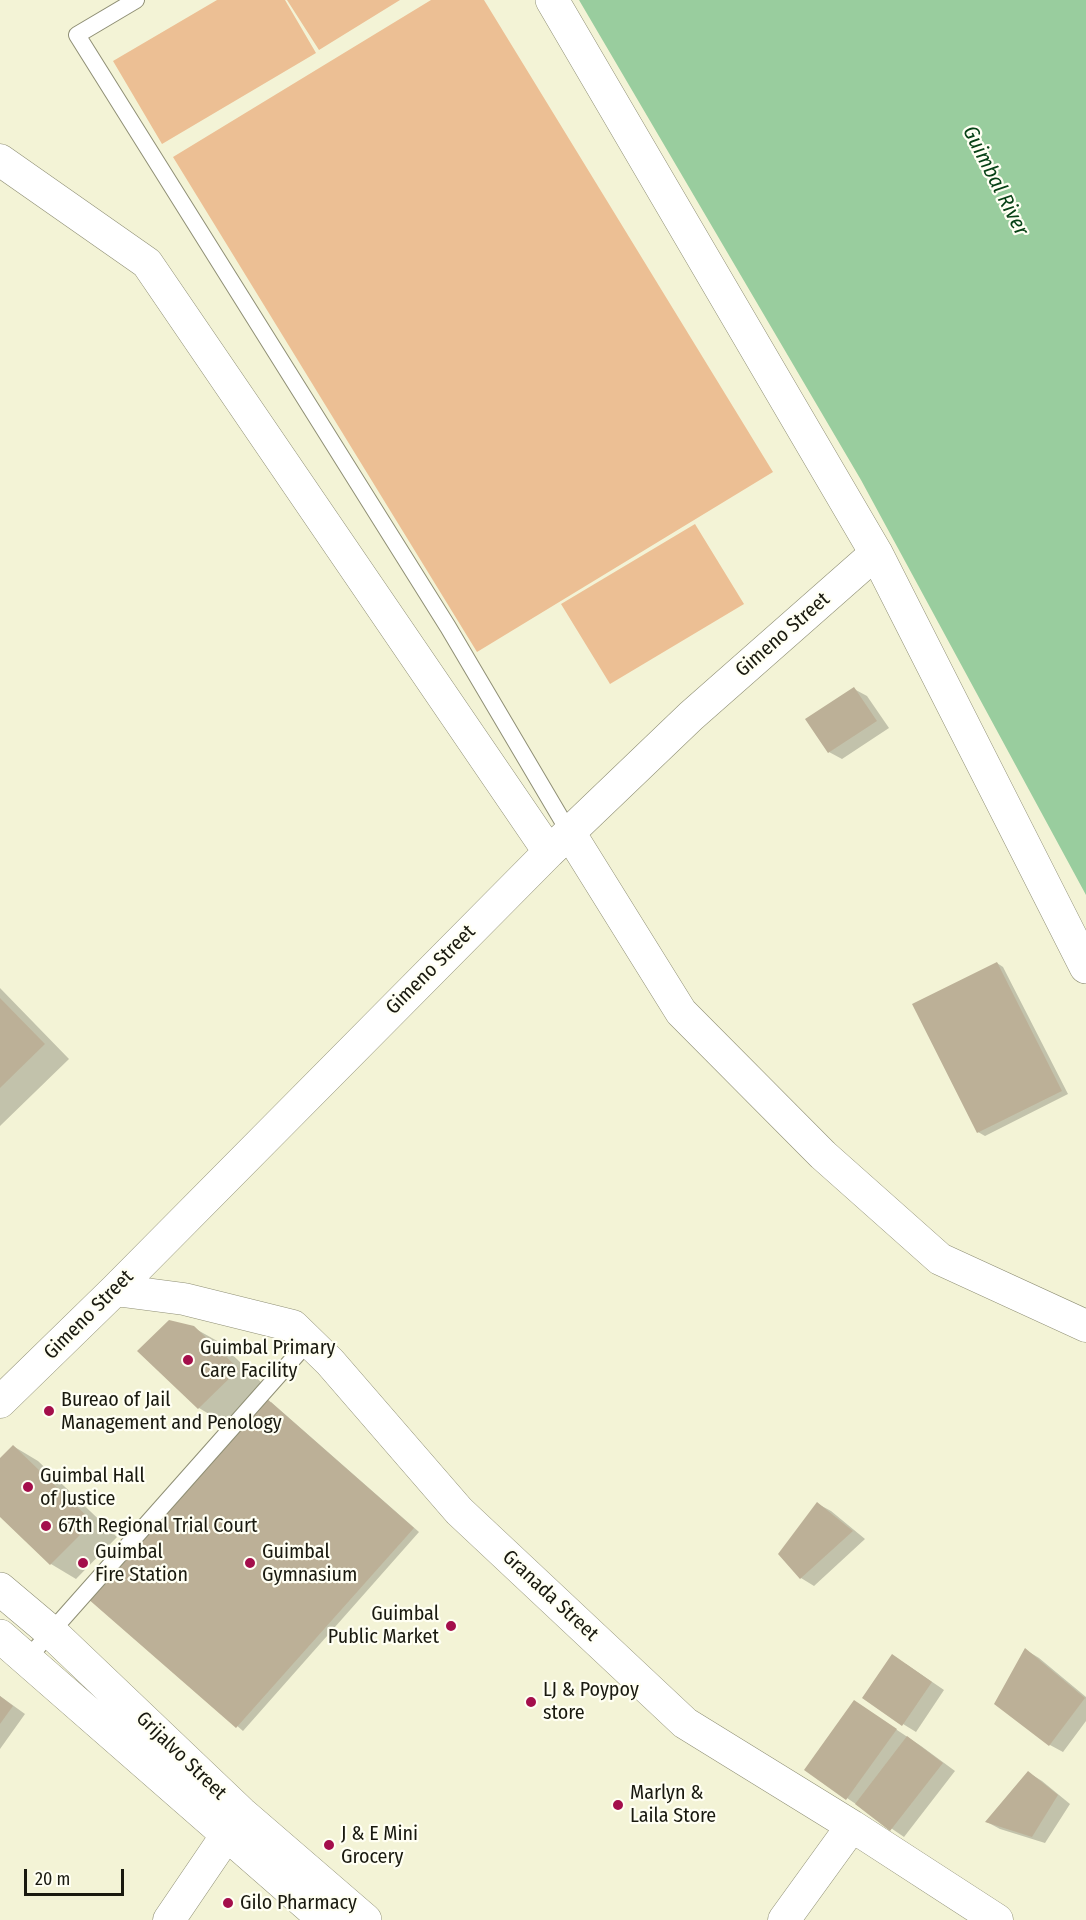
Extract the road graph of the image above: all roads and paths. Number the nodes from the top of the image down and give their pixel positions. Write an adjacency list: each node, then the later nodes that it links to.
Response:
1 (136, 0): 5 (lane)
2 (552, 0): 4 (street)
3 (0, 160): 5 (street)
4 (876, 553): 5 (street, Gimeno Street); 6 (street)
5 (559, 842): 7 (street, Gimeno Street); 8 (street)
6 (1086, 966)
7 (115, 1290): 9 (street, Granada Street); 10 (street, Gimeno Street)
8 (1086, 1326)
9 (308, 1342): 12 (lane); 16 (street, Granada Street)
10 (0, 1402)
11 (0, 1589): 12 (street, Grijalvo Street)
12 (51, 1632): 14 (lane); 15 (street, Grijalvo Street)
13 (0, 1636): 14 (street, Grijalvo Street)
14 (27, 1659): 15 (street, Grijalvo Street)
15 (234, 1824): 17 (street); 18 (street, Grijalvo Street); 19 (street, Grijalvo Street)
16 (852, 1826): 20 (street); 21 (street, Granada Street)
17 (169, 1920)
18 (325, 1920)
19 (364, 1920)
20 (784, 1920)
21 (997, 1920)

